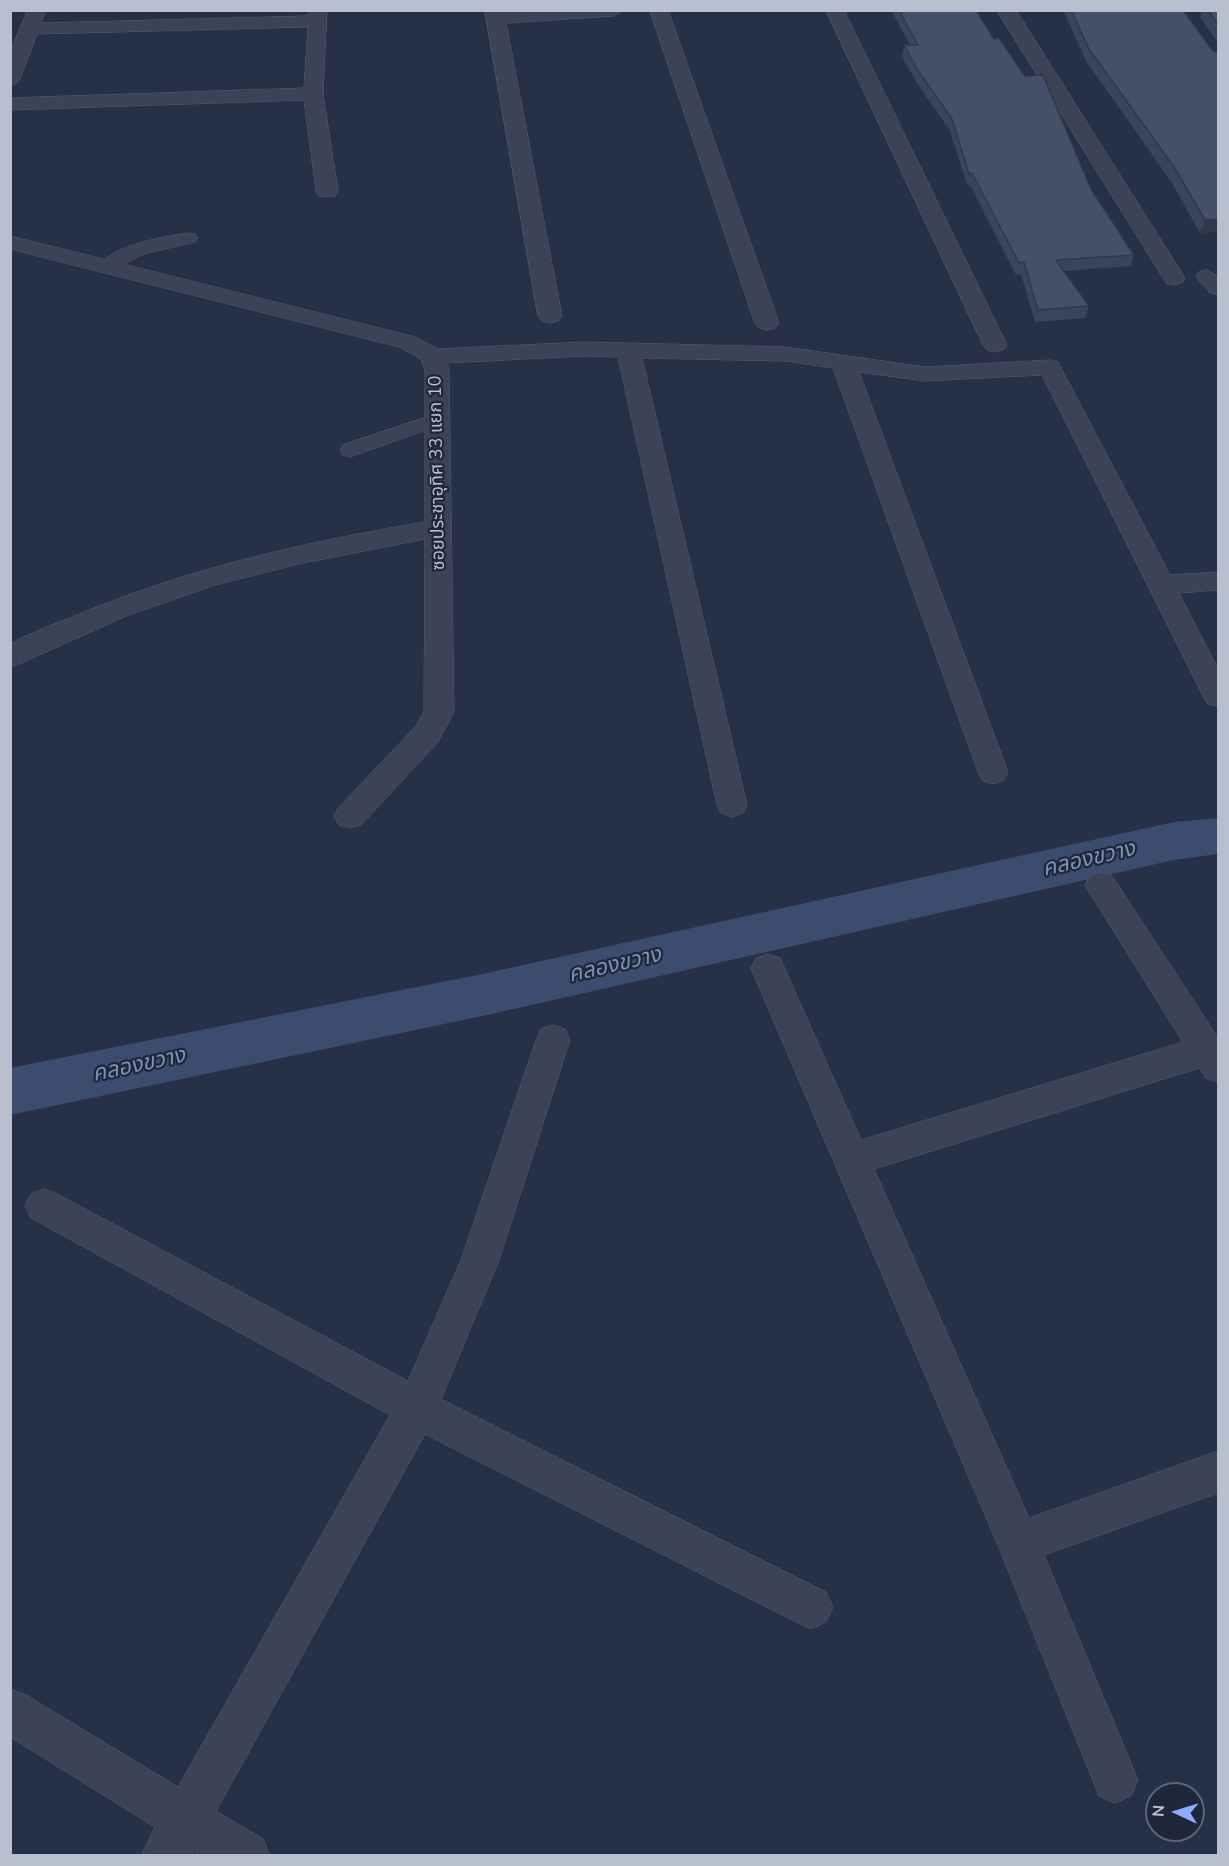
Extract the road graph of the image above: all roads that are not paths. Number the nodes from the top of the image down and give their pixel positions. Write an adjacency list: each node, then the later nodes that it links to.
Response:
1 (37, 10): 8 (street)
2 (614, 10): 6 (street)
3 (659, 10): 18 (street)
4 (835, 10): 19 (street)
5 (1006, 10): 16 (street)
6 (495, 14): 17 (street)
7 (318, 16): 8 (street); 10 (street)
8 (30, 29): 9 (street)
9 (10, 79)
10 (313, 94): 11 (street); 12 (street)
11 (10, 104)
12 (327, 191)
13 (189, 238): 15 (lane)
14 (10, 242): 15 (street, ซอยประชาอุทิศ 33 แยก 10)
15 (107, 266): 21 (street, ซอยประชาอุทิศ 33 แยก 10)
16 (1174, 278)
17 (550, 316)
18 (767, 323)
19 (995, 345)
20 (629, 351): 21 (street); 22 (street); 31 (street)
21 (434, 356): 23 (street, ซอยประชาอุทิศ 33 แยก 10)
22 (843, 362): 27 (street); 30 (street)
23 (436, 420): 24 (lane); 25 (street, ซอยประชาอุทิศ 33 แยก 10)
24 (350, 450)
25 (438, 528): 28 (street); 32 (street, ซอยประชาอุทิศ 33 แยก 10)
26 (1218, 581): 27 (street)
27 (1162, 585): 29 (street)
28 (10, 658)
29 (1215, 681)
30 (993, 772)
31 (732, 805)
32 (351, 816)
33 (1101, 885): 36 (street)
34 (768, 968): 37 (street)
35 (553, 1040): 39 (street)
36 (1213, 1059): 37 (street)
37 (852, 1159): 41 (street)
38 (44, 1206): 39 (street)
39 (417, 1408): 42 (street); 45 (street)
40 (1218, 1472): 41 (street)
41 (1018, 1543): 44 (street)
42 (811, 1607)
43 (10, 1711): 45 (street)
44 (1115, 1780)
45 (175, 1837): 46 (street)
46 (246, 1856)

